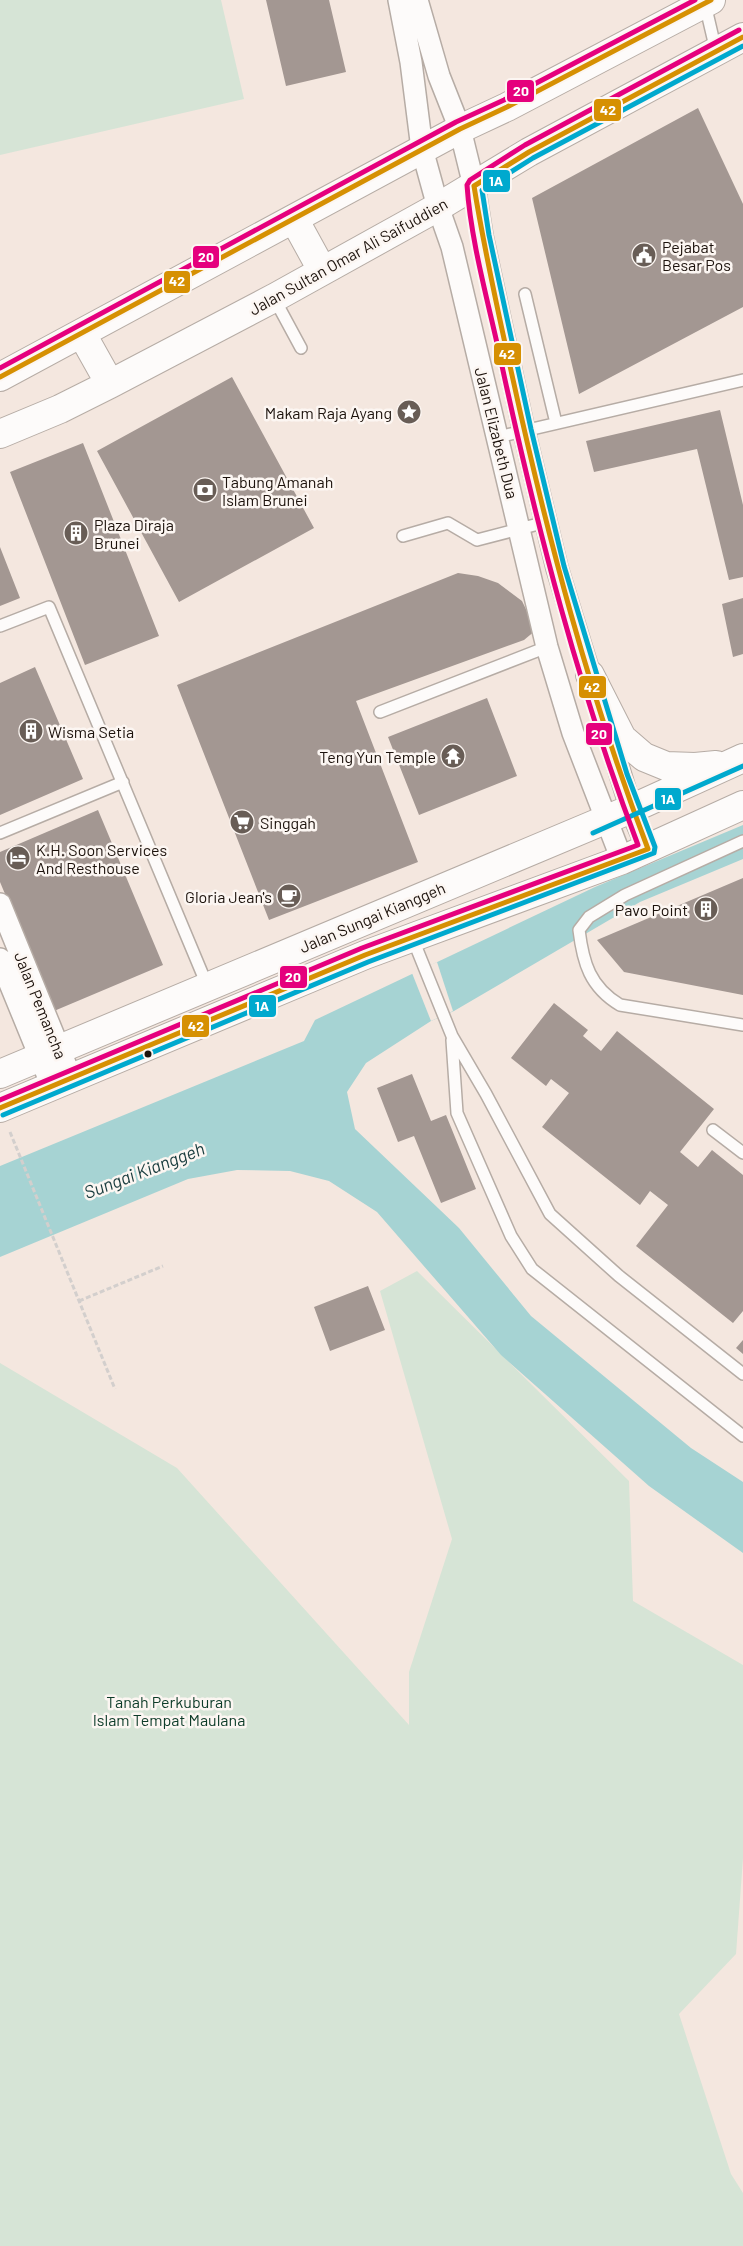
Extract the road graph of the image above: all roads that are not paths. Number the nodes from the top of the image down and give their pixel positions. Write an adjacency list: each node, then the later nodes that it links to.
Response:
1 (399, 0): 7 (street, Jalan Elizabeth Dua)
2 (417, 0): 6 (street, Jalan Elizabeth Dua)
3 (706, 1): 5 (lane); 6 (main road)
4 (743, 37): 5 (main road, Jalan Sultan Omar Ali Saifuddien)
5 (716, 51): 8 (main road, Jalan Sultan Omar Ali Saifuddien)
6 (460, 129): 7 (main road); 8 (street, Jalan Elizabeth Dua)
7 (422, 149): 9 (street, Jalan Elizabeth Dua); 10 (main road)
8 (474, 186): 9 (main road, Jalan Sultan Omar Ali Saifuddien); 20 (street, Jalan Elizabeth Dua)
9 (438, 207): 11 (main road, Jalan Sultan Omar Ali Saifuddien); 22 (street, Jalan Elizabeth Dua)
10 (294, 219): 11 (main road); 14 (main road)
11 (322, 270): 13 (main road, Jalan Sultan Omar Ali Saifuddien)
12 (525, 294): 19 (lane)
13 (274, 298): 15 (lane); 18 (main road, Jalan Sultan Omar Ali Saifuddien)
14 (82, 334): 16 (main road); 18 (main road)
15 (301, 348)
16 (0, 377)
17 (743, 380): 19 (lane)
18 (110, 384): 21 (main road, Jalan Sultan Omar Ali Saifuddien)
19 (556, 423): 20 (lane)
20 (524, 431): 22 (lane); 23 (street, Jalan Elizabeth Dua)
21 (0, 434)
22 (498, 437): 24 (street, Jalan Elizabeth Dua)
23 (546, 522): 24 (lane); 28 (street, Jalan Elizabeth Dua)
24 (520, 529): 25 (lane); 27 (street, Jalan Elizabeth Dua)
25 (404, 536)
26 (0, 626): 31 (lane)
27 (548, 647): 29 (lane); 33 (street, Jalan Elizabeth Dua)
28 (590, 675): 30 (main road); 33 (street, Jalan Elizabeth Dua)
29 (380, 712)
30 (736, 761): 33 (main road, Jalan Sungai Kianggeh)
31 (123, 782): 34 (lane); 41 (lane)
32 (743, 805): 36 (main road, Jalan Sungai Kianggeh)
33 (619, 814): 36 (street, Jalan Elizabeth Dua); 37 (street, Jalan Elizabeth Dua); 41 (main road, Jalan Sungai Kianggeh)
34 (0, 833)
35 (743, 841): 42 (lane)
36 (648, 849): 37 (main road, Jalan Sungai Kianggeh)
37 (622, 860): 39 (main road, Jalan Sungai Kianggeh)
38 (0, 904): 44 (street, Jalan Pemancha)
39 (417, 948): 43 (lane); 46 (main road, Jalan Sungai Kianggeh)
40 (0, 960): 44 (street, Jalan Pemancha)
41 (207, 985): 44 (main road, Jalan Sungai Kianggeh)
42 (743, 1025)
43 (452, 1036): 50 (lane); 51 (lane)
44 (49, 1053): 45 (main road, Jalan Sungai Kianggeh); 46 (street, Jalan Pemancha)
45 (0, 1074)
46 (61, 1082): 47 (main road, Jalan Sungai Kianggeh)
47 (5, 1120)
48 (713, 1130): 49 (lane)
49 (743, 1153)
50 (743, 1374)
51 (743, 1436)

